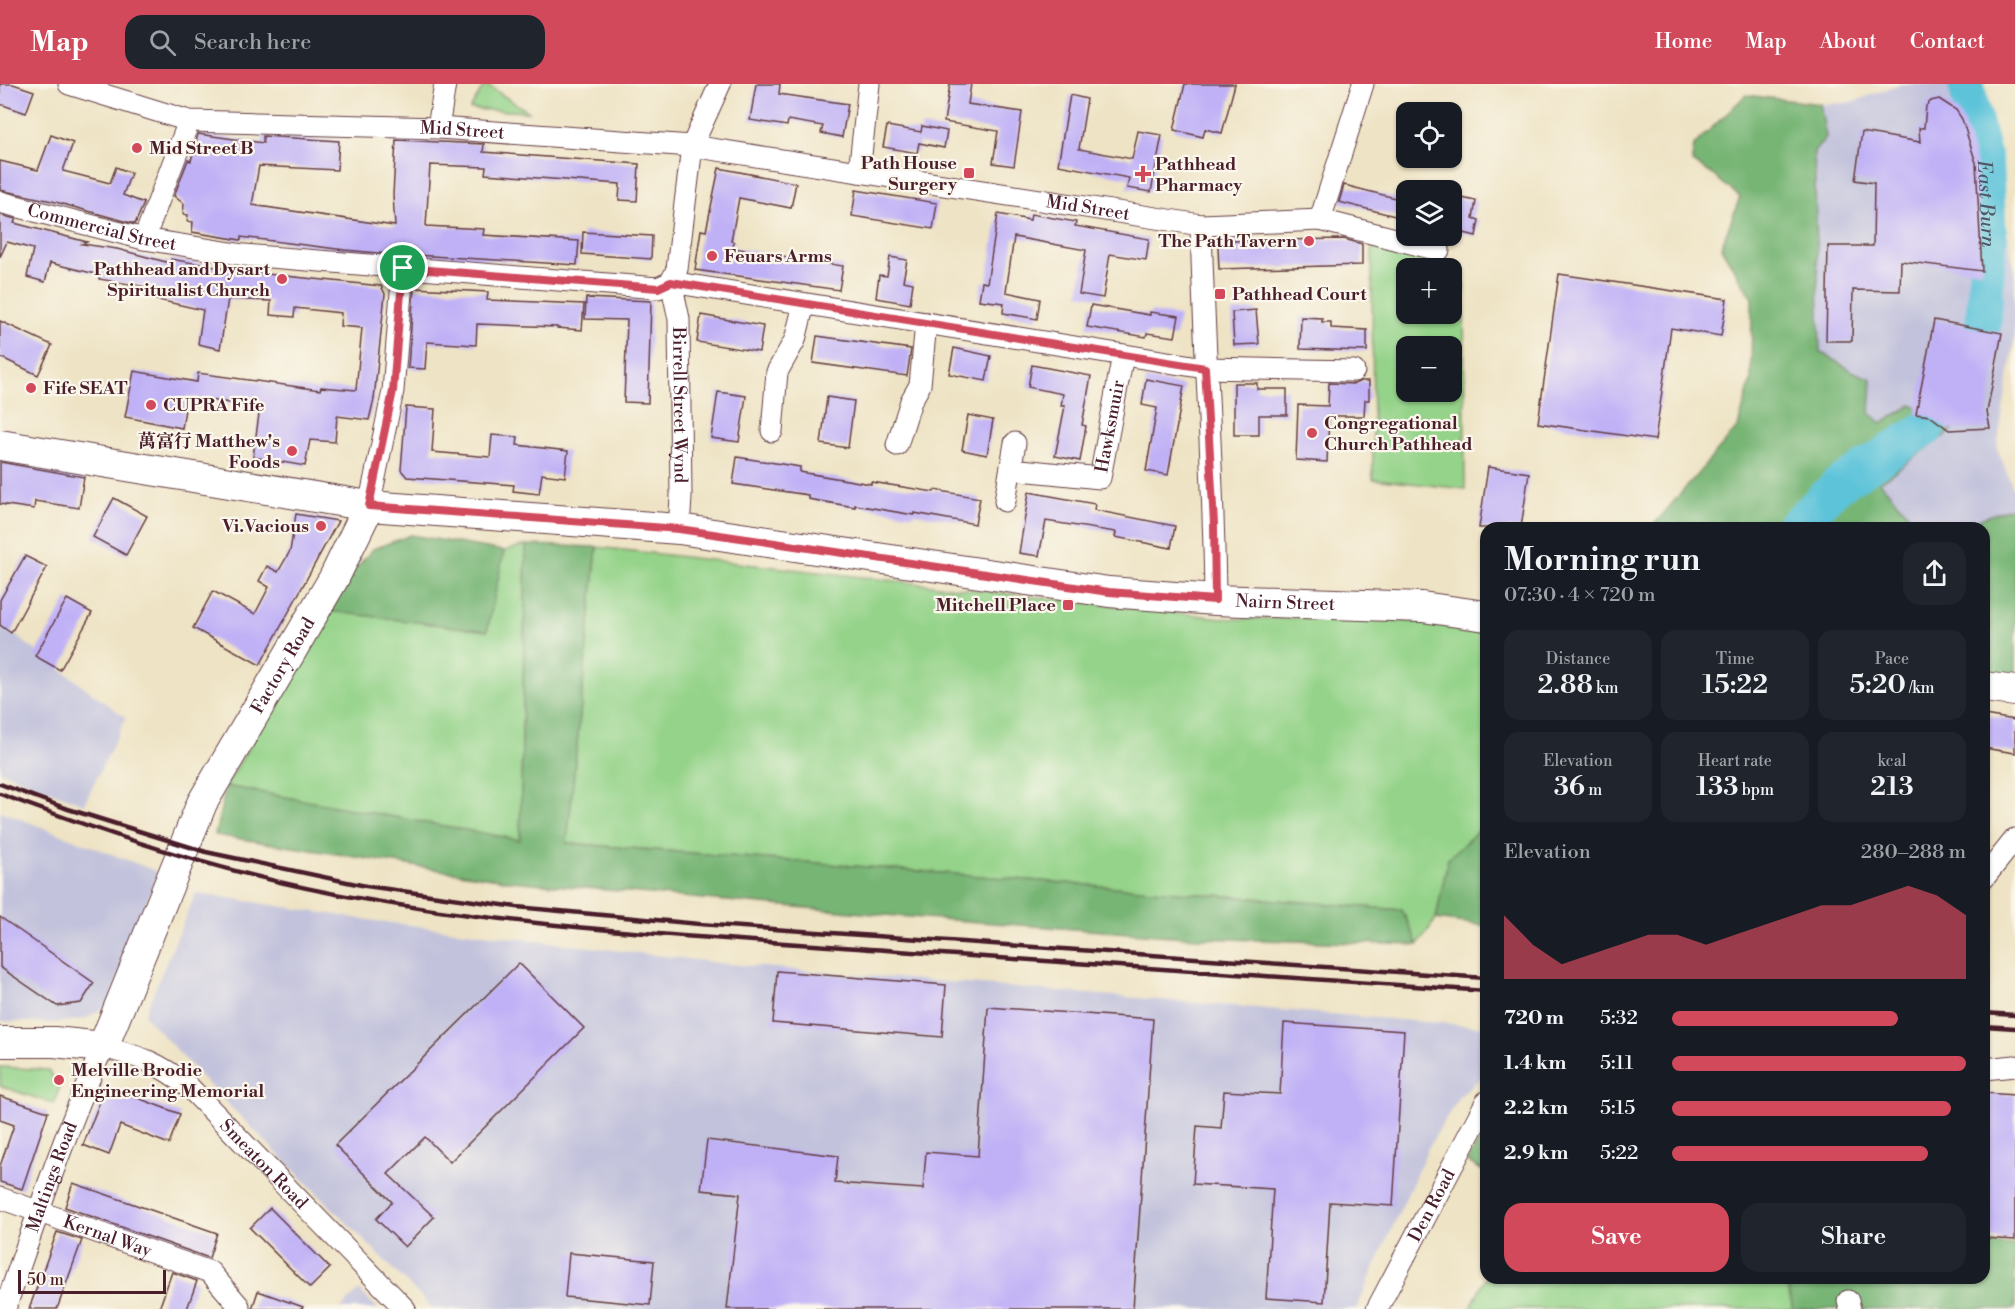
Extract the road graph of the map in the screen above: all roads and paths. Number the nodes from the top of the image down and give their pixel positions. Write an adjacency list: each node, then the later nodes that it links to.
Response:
1 (69, 84): 6 (street, Mid Street)
2 (445, 84): 7 (street)
3 (720, 84): 8 (street)
4 (869, 84): 9 (street)
5 (1364, 84): 11 (street)
6 (189, 121): 7 (street, Mid Street); 13 (street)
7 (438, 128): 8 (street, Mid Street)
8 (692, 146): 9 (street, Mid Street); 16 (street)
9 (860, 172): 12 (street, Mid Street)
10 (0, 202): 13 (street, Commercial Street)
11 (1320, 220): 12 (street, Mid Street); 14 (street, Mid Street)
12 (1201, 225): 20 (street)
13 (144, 239): 15 (street, Commercial Street)
14 (1439, 250)
15 (403, 268): 16 (street, Commercial Street); 28 (street, Factory Road)
16 (671, 282): 17 (street, Commercial Street); 29 (street, Birrell Street Wynd)
17 (804, 304): 18 (street, Commercial Street); 22 (street)
18 (926, 323): 19 (street, Commercial Street); 25 (street)
19 (1123, 355): 20 (street, Commercial Street); 26 (street, Hawksmuir)
20 (1205, 368): 21 (street); 30 (street)
21 (1354, 371)
22 (772, 431)
23 (1015, 443): 26 (street)
24 (0, 445): 28 (main road, Nairn Street)
25 (897, 445)
26 (1011, 469): 27 (street)
27 (1005, 501)
28 (369, 506): 29 (main road, Nairn Street); 37 (main road, Factory Road)
29 (679, 529): 30 (main road, Nairn Street)
30 (1215, 600): 31 (main road, Nairn Street)
31 (1480, 615)
32 (1990, 688): 33 (main road)
33 (2015, 691)
34 (2015, 839): 35 (street)
35 (1990, 870)
36 (0, 1042): 37 (main road)
37 (103, 1047): 42 (street, Maltings Road); 45 (street, Smeaton Road)
38 (2015, 1066): 39 (street)
39 (1990, 1068)
40 (1480, 1113): 46 (street, Den Road)
41 (0, 1198): 42 (street, Kernal Way)
42 (38, 1211): 43 (street, Maltings Road); 44 (street, Kernal Way)
43 (5, 1309)
44 (238, 1309)
45 (405, 1309)
46 (1377, 1309)

